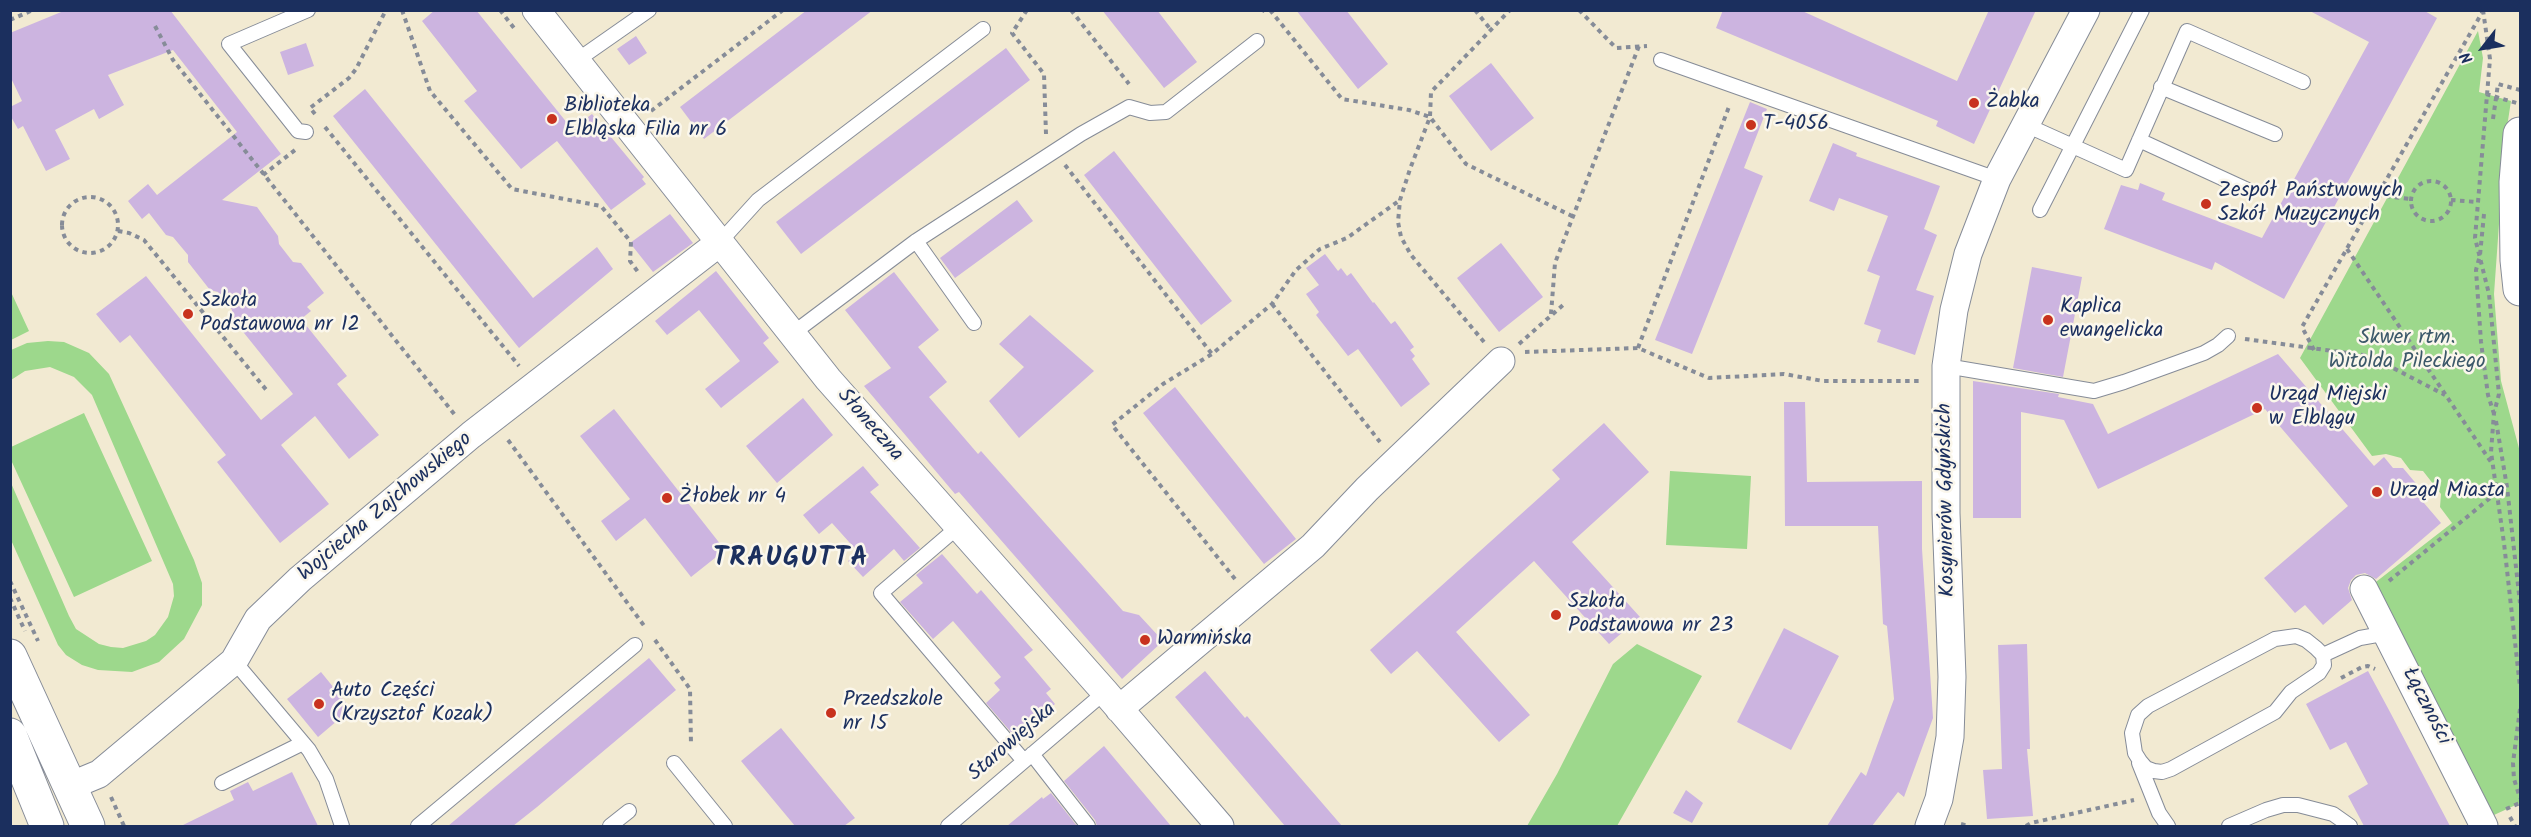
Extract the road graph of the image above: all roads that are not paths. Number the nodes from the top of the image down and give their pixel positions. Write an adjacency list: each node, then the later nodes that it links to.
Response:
1 (308, 10): 15 (lane)
2 (536, 10): 9 (street, Słoneczna)
3 (649, 10): 9 (lane)
4 (2086, 10): 12 (street, Kosynierów Gdyńskich)
5 (2142, 10): 17 (lane)
6 (984, 30): 22 (lane)
7 (1257, 41): 21 (lane)
8 (1661, 60): 18 (lane)
9 (576, 61): 22 (street, Słoneczna)
10 (2303, 82): 11 (lane)
11 (2161, 87): 14 (lane); 16 (lane)
12 (2026, 125): 17 (lane); 18 (street, Kosynierów Gdyńskich)
13 (2506, 131): 23 (street)
14 (2275, 134)
15 (304, 138)
16 (2139, 140): 17 (lane); 19 (lane)
17 (2072, 146): 20 (lane)
18 (1997, 179): 28 (street, Kosynierów Gdyńskich)
19 (2250, 191)
20 (2040, 210)
21 (916, 242): 24 (lane); 25 (lane)
22 (719, 243): 25 (street, Słoneczna); 35 (street, Wojciecha Zajchowskiego)
23 (2520, 290)
24 (974, 323)
25 (792, 334): 29 (street, Słoneczna)
26 (2228, 336): 28 (lane)
27 (1505, 357): 36 (street)
28 (1938, 373): 56 (street, Kosynierów Gdyńskich)
29 (958, 526): 36 (street, Słoneczna); 40 (lane)
30 (2375, 586): 31 (street, Łączności)
31 (2388, 633): 33 (lane); 60 (street, Łączności)
32 (635, 645): 50 (lane)
33 (2323, 655): 39 (lane); 42 (lane)
34 (10, 656): 44 (street)
35 (234, 661): 38 (lane); 44 (street, Wojciecha Zajchowskiego)
36 (1112, 700): 40 (lane, Starowiejska); 55 (street, Słoneczna)
37 (10, 735): 47 (street)
38 (303, 743): 43 (lane); 49 (lane)
39 (2135, 753): 42 (lane); 45 (lane)
40 (1028, 758): 53 (lane, Starowiejska); 54 (lane)
41 (674, 763): 52 (lane)
42 (2162, 772): 45 (lane)
43 (222, 783)
44 (70, 786): 48 (street)
45 (2148, 796): 57 (lane)
46 (630, 811): 51 (lane)
47 (47, 826)
48 (88, 826)
49 (342, 826)
50 (418, 826)
51 (610, 826)
52 (725, 826)
53 (948, 826)
54 (1088, 826)
55 (1220, 826)
56 (1929, 826)
57 (2168, 826)
58 (2229, 826): 59 (lane)
59 (2350, 826)
60 (2484, 826)

